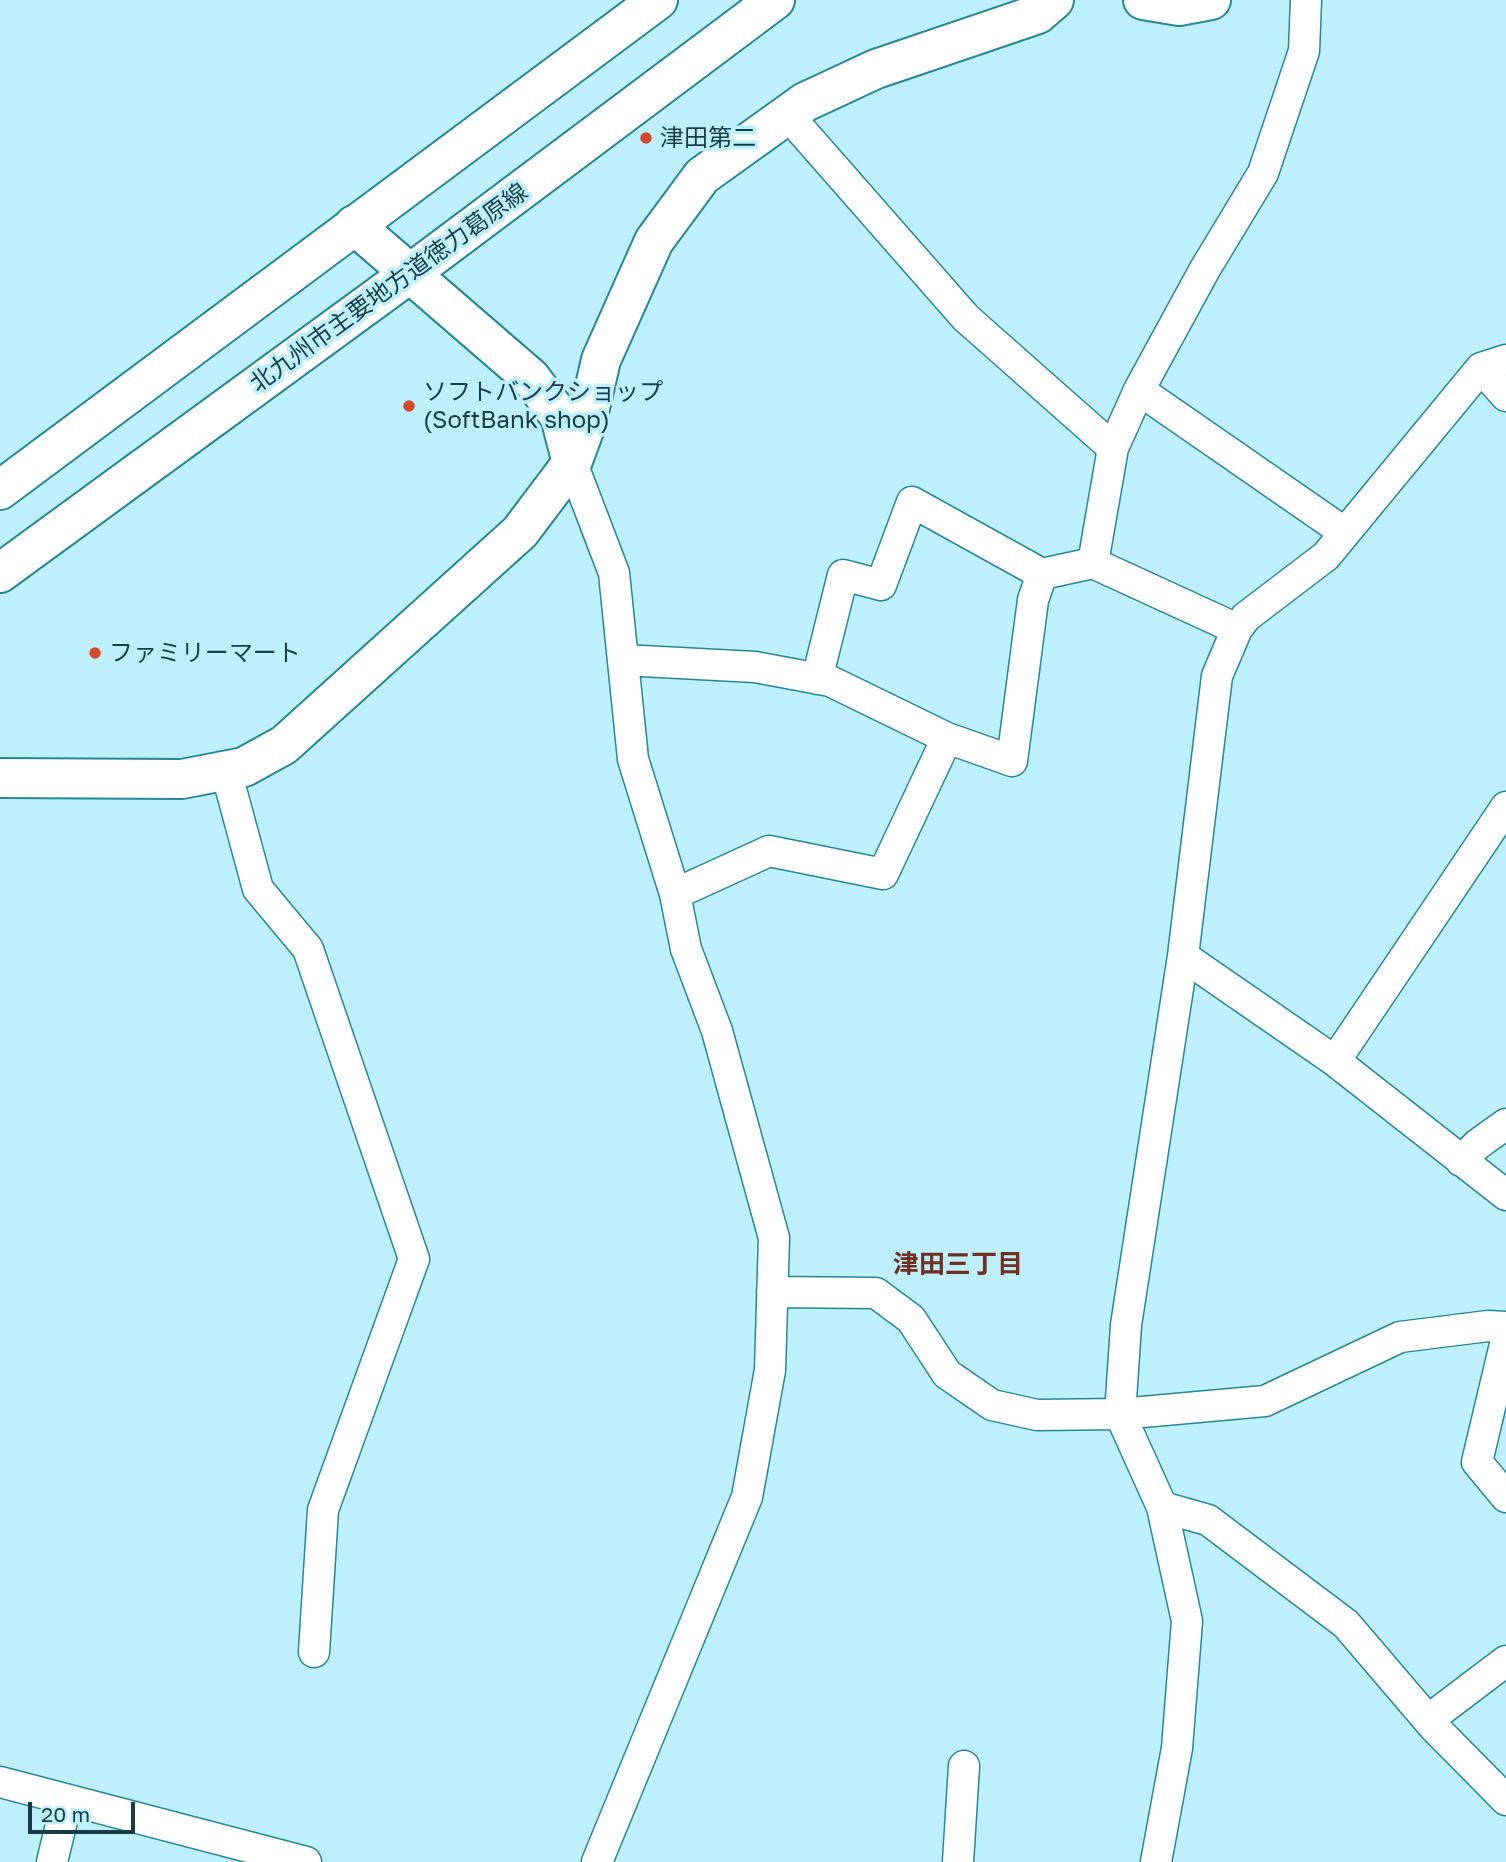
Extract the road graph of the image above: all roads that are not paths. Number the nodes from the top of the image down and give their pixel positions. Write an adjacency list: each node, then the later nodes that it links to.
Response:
1 (658, 0): 8 (street)
2 (775, 0): 9 (street, 北九州市主要地方道徳力葛原線)
3 (1054, 0): 7 (street)
4 (1143, 0): 5 (street)
5 (1211, 0)
6 (1306, 0): 11 (street)
7 (787, 114): 13 (street); 14 (street)
8 (355, 225): 9 (street); 15 (street)
9 (412, 272): 14 (street); 18 (street, 北九州市主要地方道徳力葛原線)
10 (1493, 364): 12 (street); 16 (street)
11 (1139, 390): 13 (street); 16 (street)
12 (1506, 396)
13 (1113, 448): 17 (street)
14 (572, 463): 21 (street); 24 (street)
15 (0, 490)
16 (1344, 532): 20 (street)
17 (1093, 563): 19 (street); 20 (street)
18 (0, 573)
19 (1042, 574): 22 (street); 23 (street)
20 (1237, 629): 28 (street)
21 (623, 660): 22 (street); 27 (street)
22 (817, 679): 23 (street)
23 (947, 738): 27 (street)
24 (226, 771): 25 (street); 39 (street)
25 (0, 778)
26 (1506, 807): 29 (street)
27 (675, 894): 33 (street)
28 (1183, 956): 29 (street); 36 (street)
29 (1335, 1061): 31 (street)
30 (1506, 1124): 31 (street)
31 (1461, 1161): 32 (street)
32 (1506, 1195)
33 (772, 1293): 36 (street); 49 (street)
34 (1506, 1327): 36 (street)
35 (1506, 1340): 37 (street)
36 (1120, 1415): 38 (street)
37 (1506, 1496)
38 (1162, 1507): 41 (street); 51 (street)
39 (314, 1652)
40 (1506, 1661): 41 (street)
41 (1428, 1720): 45 (street)
42 (964, 1766): 50 (street)
43 (0, 1782): 44 (street)
44 (67, 1800): 46 (street); 47 (street)
45 (1506, 1801)
46 (266, 1857): 48 (street)
47 (51, 1862)
48 (306, 1862)
49 (597, 1862)
50 (958, 1862)
51 (1156, 1862)

